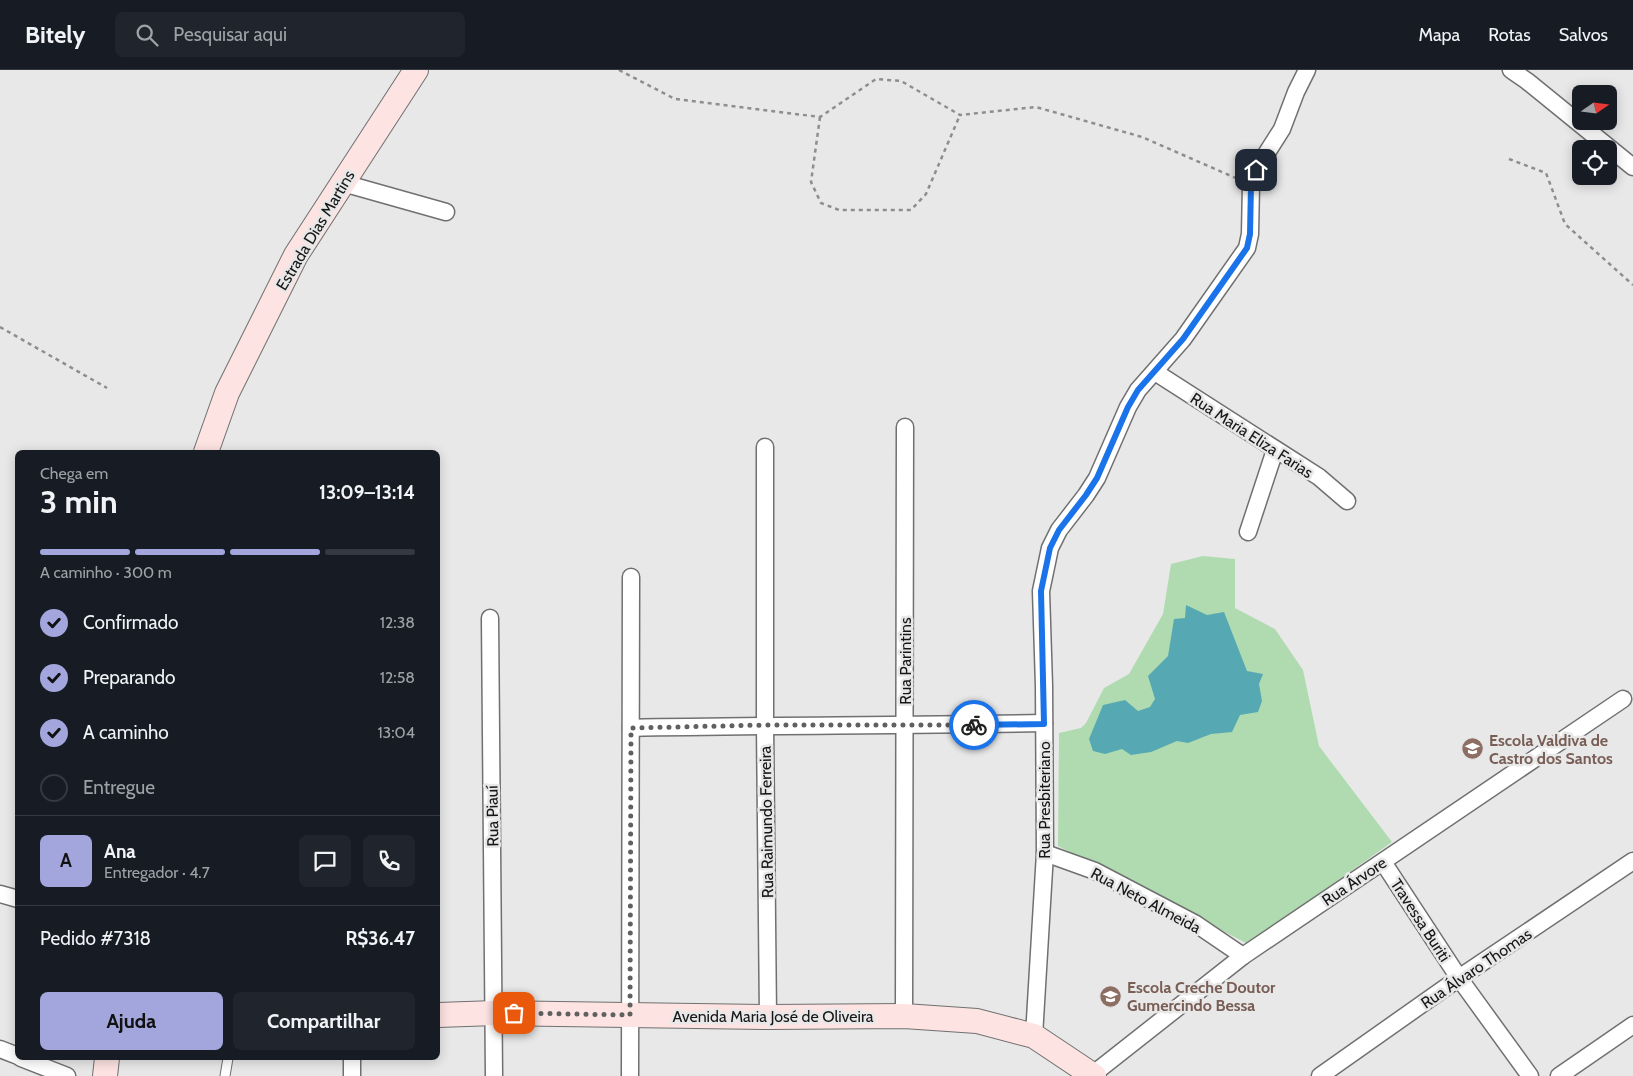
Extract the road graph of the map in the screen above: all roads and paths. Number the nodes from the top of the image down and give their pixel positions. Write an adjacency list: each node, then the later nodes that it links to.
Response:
1 (416, 70): 9 (street, Estrada Dias Martins)
2 (619, 70): 6 (path)
3 (1307, 70): 10 (street, Rua Presbiteriano)
4 (1511, 70): 8 (street)
5 (960, 115): 6 (path); 6 (path); 10 (path)
6 (820, 117)
7 (1510, 159): 12 (path)
8 (1633, 166)
9 (343, 183): 11 (street); 18 (street, Estrada Dias Martins)
10 (1251, 185): 14 (street, Rua Presbiteriano)
11 (446, 212)
12 (1633, 285)
13 (0, 327): 15 (path)
14 (1155, 372): 19 (street, Rua Maria Eliza Farias); 25 (street, Rua Presbiteriano)
15 (106, 388)
16 (905, 427): 27 (street, Rua Parintins)
17 (765, 447): 26 (street, Rua Raimundo Ferreira)
18 (207, 450)
19 (1275, 450): 20 (street, Rua Maria Eliza Farias); 21 (street)
20 (1347, 501)
21 (1248, 532)
22 (631, 577): 28 (street)
23 (490, 618): 36 (street, Rua Piauí)
24 (1623, 699): 31 (street, Rua Árvore)
25 (1044, 724): 27 (street); 29 (street, Rua Presbiteriano)
26 (765, 725): 27 (street); 28 (street); 40 (street, Rua Raimundo Ferreira)
27 (905, 726): 39 (street, Rua Parintins)
28 (631, 728): 38 (street)
29 (1044, 852): 34 (street, Rua Neto Almeida); 42 (street, Rua Presbiteriano)
30 (1633, 861): 35 (street, Rua Álvaro Thomas)
31 (1383, 862): 34 (street, Rua Árvore); 35 (street, Travessa Buriti)
32 (0, 894): 33 (street)
33 (15, 899)
34 (1243, 956): 55 (street, Rua Árvore)
35 (1459, 978): 56 (street, Rua Álvaro Thomas); 57 (street, Travessa Buriti)
36 (495, 1013): 37 (street, Avenida Maria José de Oliveira); 38 (street, Avenida Maria José de Oliveira); 53 (street, Rua Piauí)
37 (440, 1015)
38 (630, 1015): 40 (street, Avenida Maria José de Oliveira); 54 (street)
39 (904, 1016): 40 (street, Avenida Maria José de Oliveira); 42 (street, Avenida Maria José de Oliveira)
40 (768, 1017)
41 (1633, 1025): 58 (street)
42 (1034, 1036): 55 (street, Avenida Maria José de Oliveira)
43 (0, 1049): 44 (street)
44 (15, 1055)
45 (27, 1060): 49 (street)
46 (107, 1060): 50 (street)
47 (228, 1060): 51 (lane)
48 (352, 1060): 52 (street)
49 (67, 1076)
50 (105, 1076)
51 (225, 1076)
52 (352, 1076)
53 (494, 1076)
54 (630, 1076)
55 (1093, 1076)
56 (1320, 1076)
57 (1530, 1076)
58 (1559, 1076)

